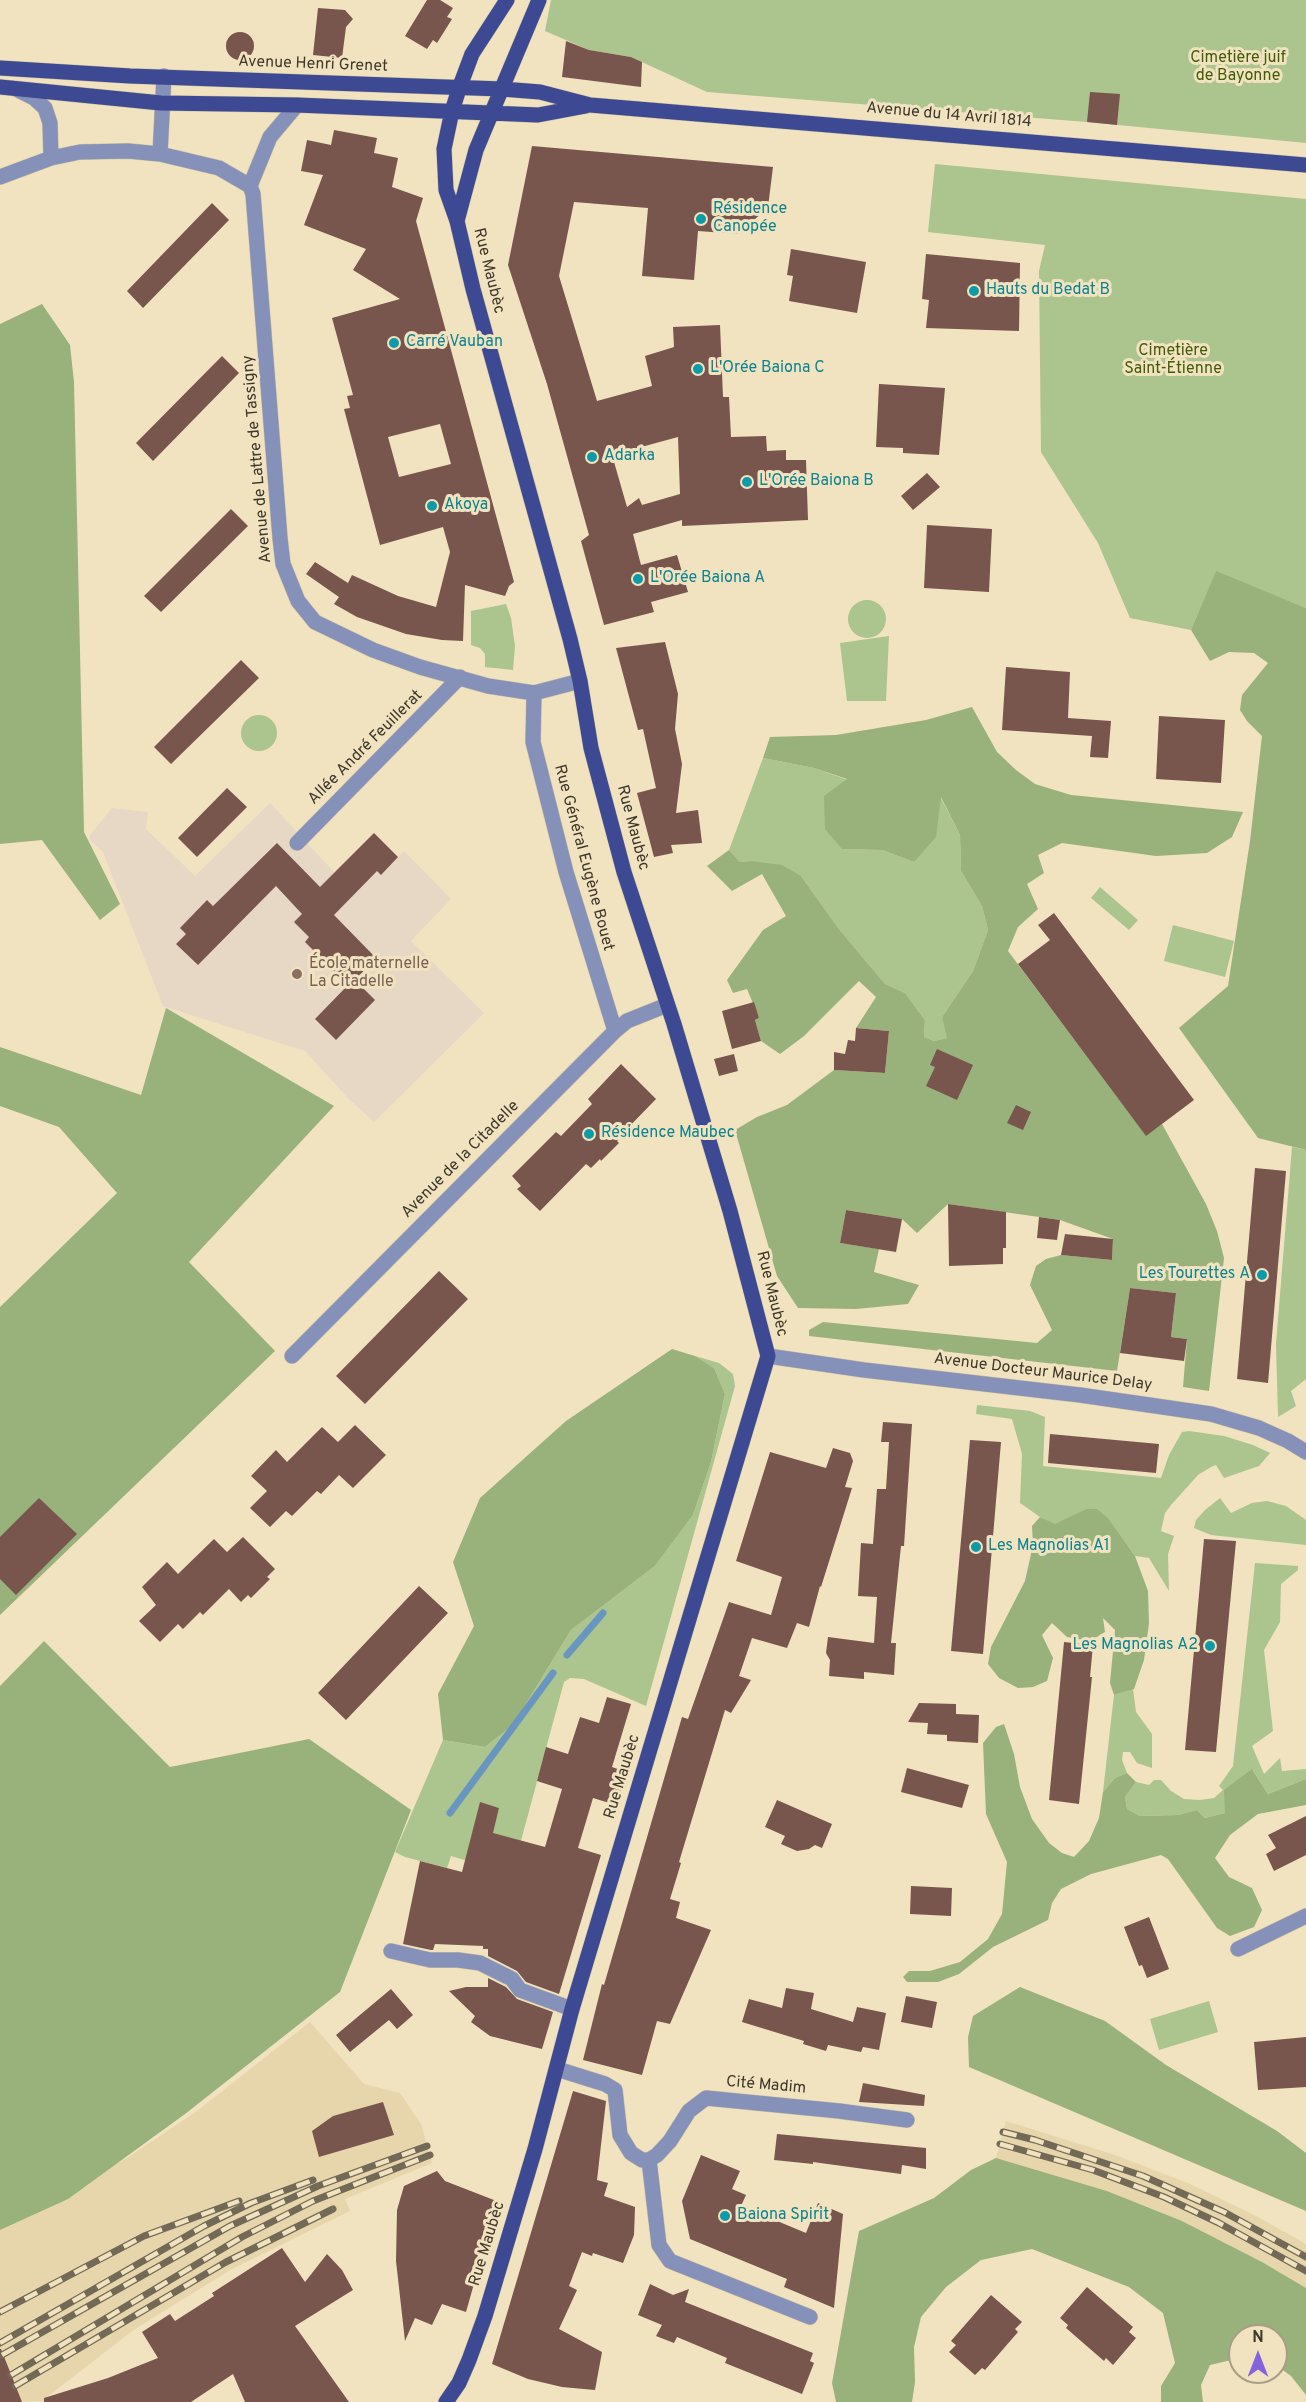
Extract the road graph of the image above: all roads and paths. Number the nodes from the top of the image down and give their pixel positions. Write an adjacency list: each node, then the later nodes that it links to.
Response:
1 (507, 0): 5 (main road, Rue Maubèc)
2 (539, 0): 7 (main road, Rue Maubèc)
3 (0, 68): 4 (main road, Avenue Henri Grenet)
4 (164, 76): 5 (main road, Avenue Henri Grenet); 9 (street)
5 (460, 86): 7 (main road, Avenue du 14 Avril 1814); 12 (main road, Rue Maubèc)
6 (0, 87): 8 (main road)
7 (502, 89): 11 (main road, Avenue du 14 Avril 1814); 13 (main road, Rue Maubèc)
8 (18, 90): 9 (main road); 15 (street)
9 (161, 103): 10 (main road); 14 (street)
10 (297, 105): 12 (main road); 18 (street)
11 (590, 105): 13 (main road, Avenue du 14 Avril 1814); 16 (main road, Avenue du 14 Avril 1814)
12 (452, 111): 13 (main road, Avenue du 14 Avril 1814); 19 (main road, Rue Maubèc)
13 (491, 113): 19 (main road, Rue Maubèc)
14 (160, 154): 15 (street); 18 (street)
15 (51, 158): 17 (street)
16 (1306, 165)
17 (0, 177)
18 (250, 186): 20 (street, Avenue de Lattre de Tassigny)
19 (457, 221): 21 (main road, Rue Maubèc)
20 (460, 677): 22 (street, Avenue de Lattre de Tassigny); 23 (street, Allée André Feuillerat)
21 (580, 681): 22 (street, Avenue de Lattre de Tassigny); 24 (main road, Rue Maubèc)
22 (534, 693): 25 (street, Rue Général Eugène Bouet)
23 (297, 843)
24 (667, 1005): 25 (street, Avenue de la Citadelle); 27 (main road, Rue Maubèc)
25 (615, 1031): 26 (street, Avenue de la Citadelle)
26 (292, 1356)
27 (768, 1356): 28 (street, Avenue Docteur Maurice Delay); 32 (main road, Rue Maubèc)
28 (1306, 1452)
29 (1306, 1916): 30 (street)
30 (1238, 1949)
31 (391, 1951): 32 (street)
32 (572, 2009): 33 (main road, Rue Maubèc)
33 (557, 2069): 35 (street); 37 (main road, Rue Maubèc)
34 (907, 2120): 35 (street, Cité Madim)
35 (649, 2160): 36 (street)
36 (810, 2317)
37 (446, 2402)

